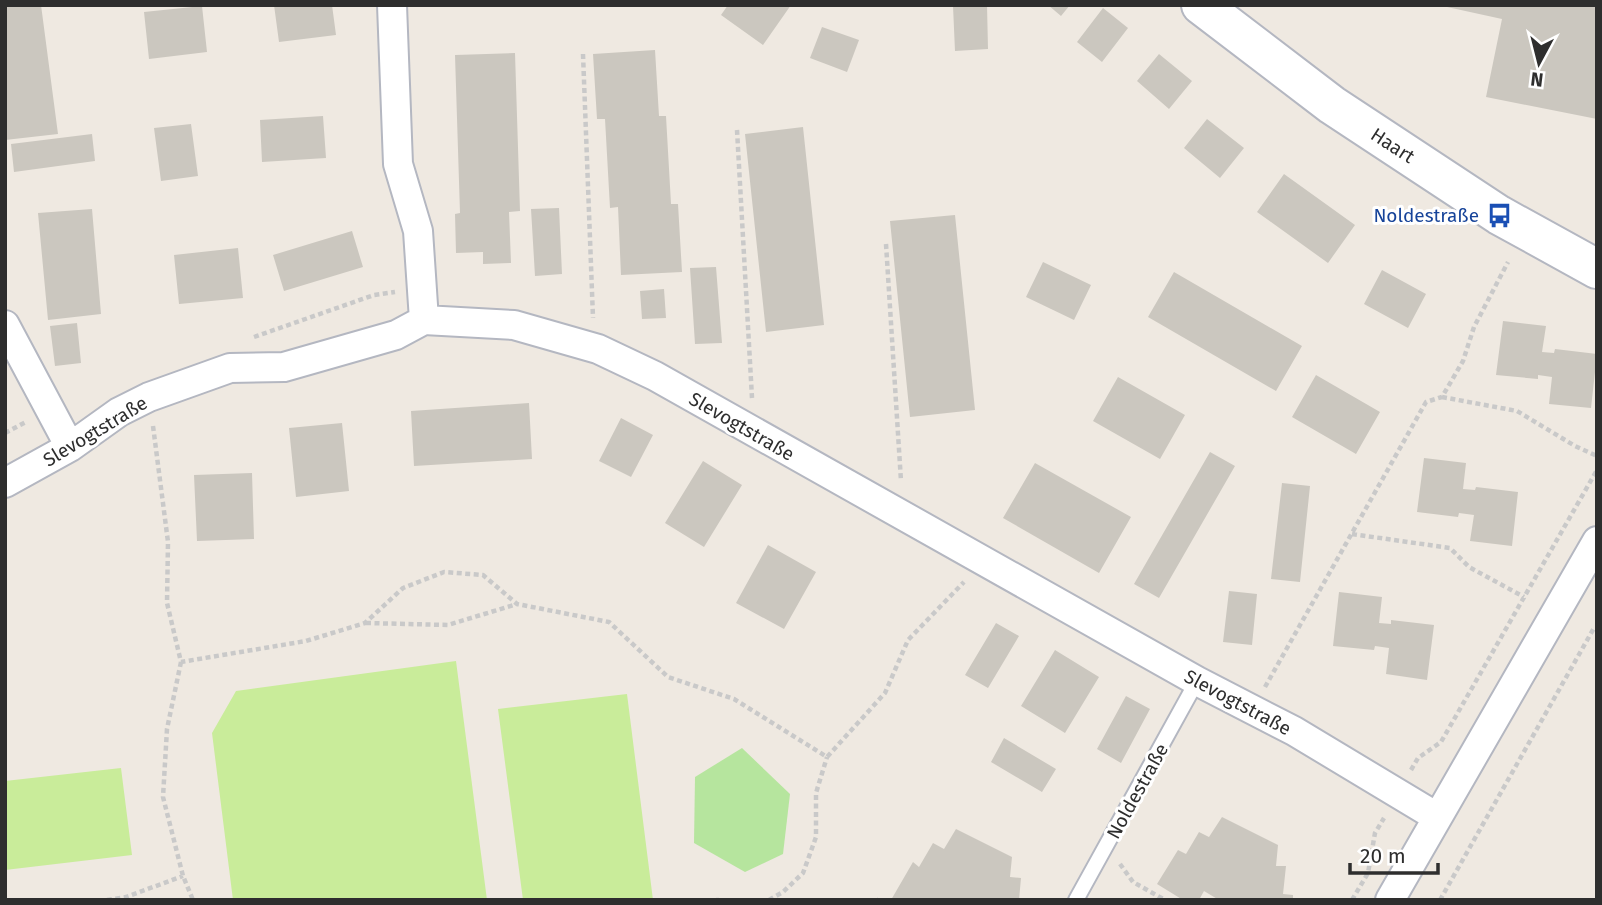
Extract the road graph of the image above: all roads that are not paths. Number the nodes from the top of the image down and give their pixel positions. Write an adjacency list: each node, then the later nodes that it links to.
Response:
1 (392, 5): 4 (street)
2 (1201, 5): 3 (main road, Haart)
3 (1597, 269)
4 (424, 320): 6 (street, Slevogtstraße); 9 (street, Slevogtstraße)
5 (5, 325): 6 (street)
6 (70, 447): 7 (street, Slevogtstraße)
7 (5, 483)
8 (1597, 541): 10 (street)
9 (1197, 681): 10 (street, Slevogtstraße); 11 (lane, Noldestraße)
10 (1437, 817): 12 (street)
11 (1076, 900)
12 (1390, 900)

